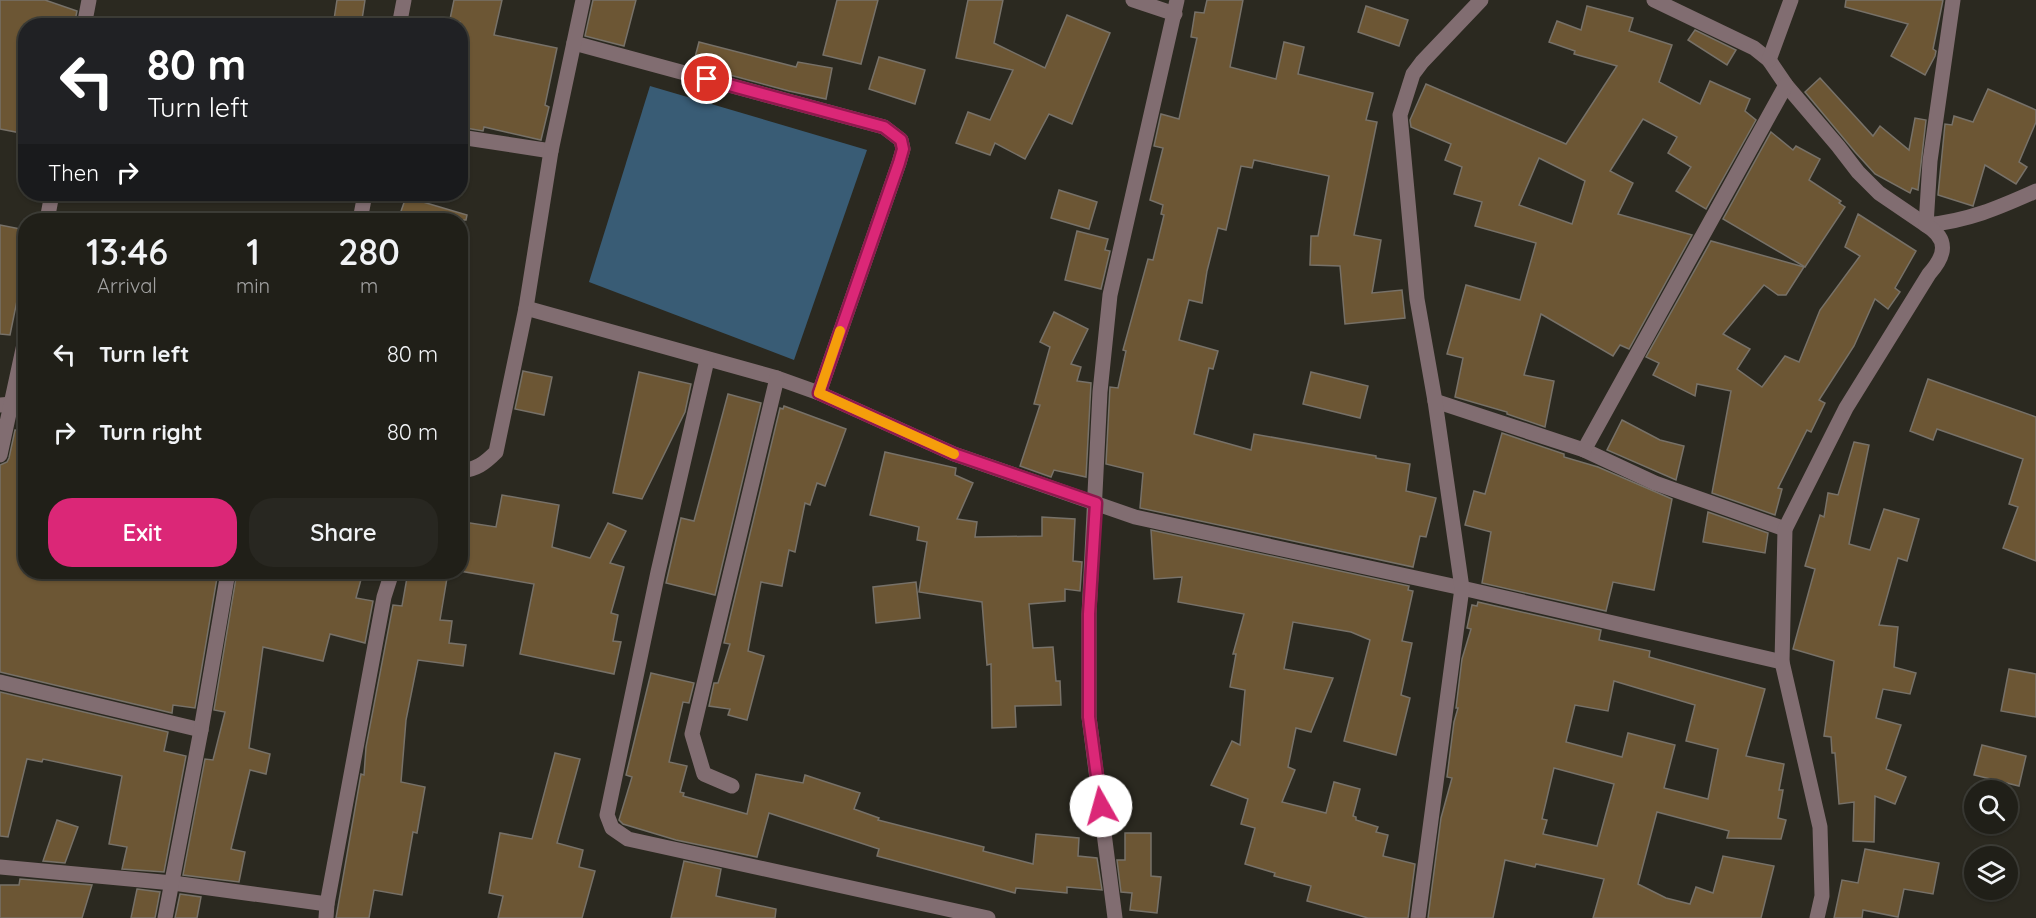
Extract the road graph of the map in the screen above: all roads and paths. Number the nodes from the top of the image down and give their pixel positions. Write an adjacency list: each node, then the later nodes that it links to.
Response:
1 (89, 0): 10 (street)
2 (404, 0): 11 (street)
3 (583, 0): 12 (street)
4 (1133, 0): 9 (street)
5 (1481, 0): 24 (street)
6 (1654, 0): 13 (street)
7 (1791, 0): 13 (street)
8 (1953, 0): 18 (street)
9 (1176, 7): 29 (street)
10 (86, 18)
11 (401, 18)
12 (574, 43): 16 (street); 23 (street)
13 (1769, 60): 14 (street)
14 (1786, 85): 18 (street); 26 (street)
15 (468, 138): 16 (street)
16 (550, 151): 19 (street)
17 (2036, 191): 18 (street)
18 (1926, 225): 30 (street)
19 (526, 308): 20 (street); 28 (street)
20 (707, 360): 22 (street); 41 (street)
21 (18, 378): 25 (street)
22 (777, 378): 23 (street); 37 (street)
23 (819, 393): 29 (street)
24 (1436, 400): 26 (street); 33 (street)
25 (13, 405): 27 (street)
26 (1584, 450): 30 (street)
27 (0, 455)
28 (468, 470)
29 (1096, 503): 33 (street); 43 (street)
30 (1785, 529): 34 (street)
31 (227, 579): 36 (street)
32 (390, 579): 40 (street)
33 (1462, 588): 34 (street); 44 (street)
34 (1782, 662): 45 (street)
35 (0, 682): 36 (street)
36 (201, 730): 39 (street)
37 (732, 786)
38 (0, 867): 39 (street)
39 (173, 884): 40 (street); 42 (street)
40 (327, 911)
41 (981, 917)
42 (165, 918)
43 (1115, 918)
44 (1418, 918)
45 (1817, 918)

